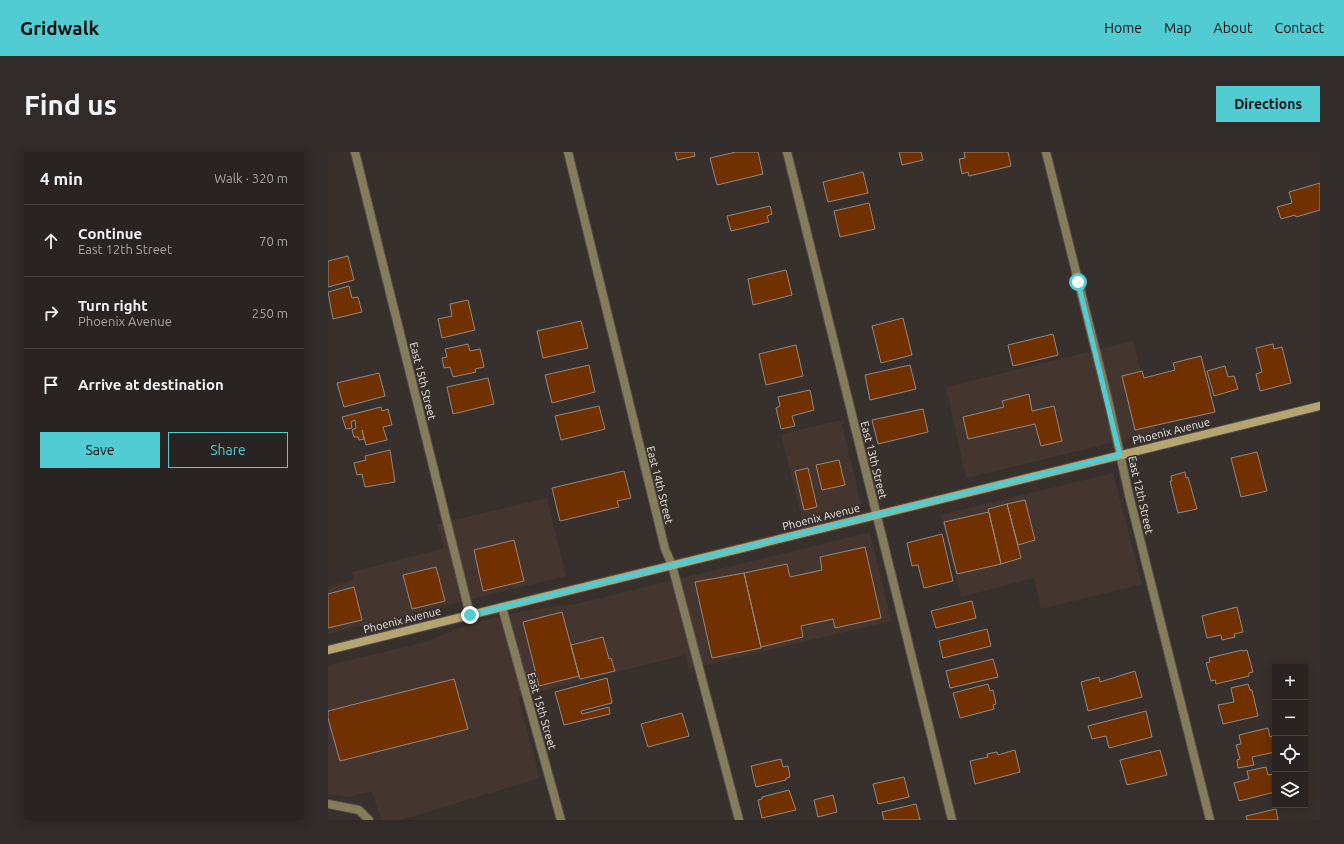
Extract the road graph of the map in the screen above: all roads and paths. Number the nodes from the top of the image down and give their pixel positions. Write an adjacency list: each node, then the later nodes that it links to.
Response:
1 (355, 152): 10 (street, East 15th Street)
2 (568, 152): 8 (street, East 14th Street)
3 (787, 152): 7 (street, East 13th Street)
4 (1046, 152): 6 (street, East 12th Street)
5 (1320, 406): 6 (street, Phoenix Avenue)
6 (1120, 455): 7 (street, Phoenix Avenue); 17 (street, East 12th Street)
7 (876, 515): 8 (street, Phoenix Avenue); 16 (street, East 13th Street)
8 (672, 565): 9 (street, Phoenix Avenue); 15 (street, East 14th Street)
9 (502, 607): 10 (street, Phoenix Avenue); 14 (street, East 15th Street)
10 (470, 615): 11 (street, Phoenix Avenue)
11 (328, 650)
12 (328, 804): 13 (street)
13 (369, 820)
14 (561, 820)
15 (739, 820)
16 (952, 820)
17 (1210, 820)

